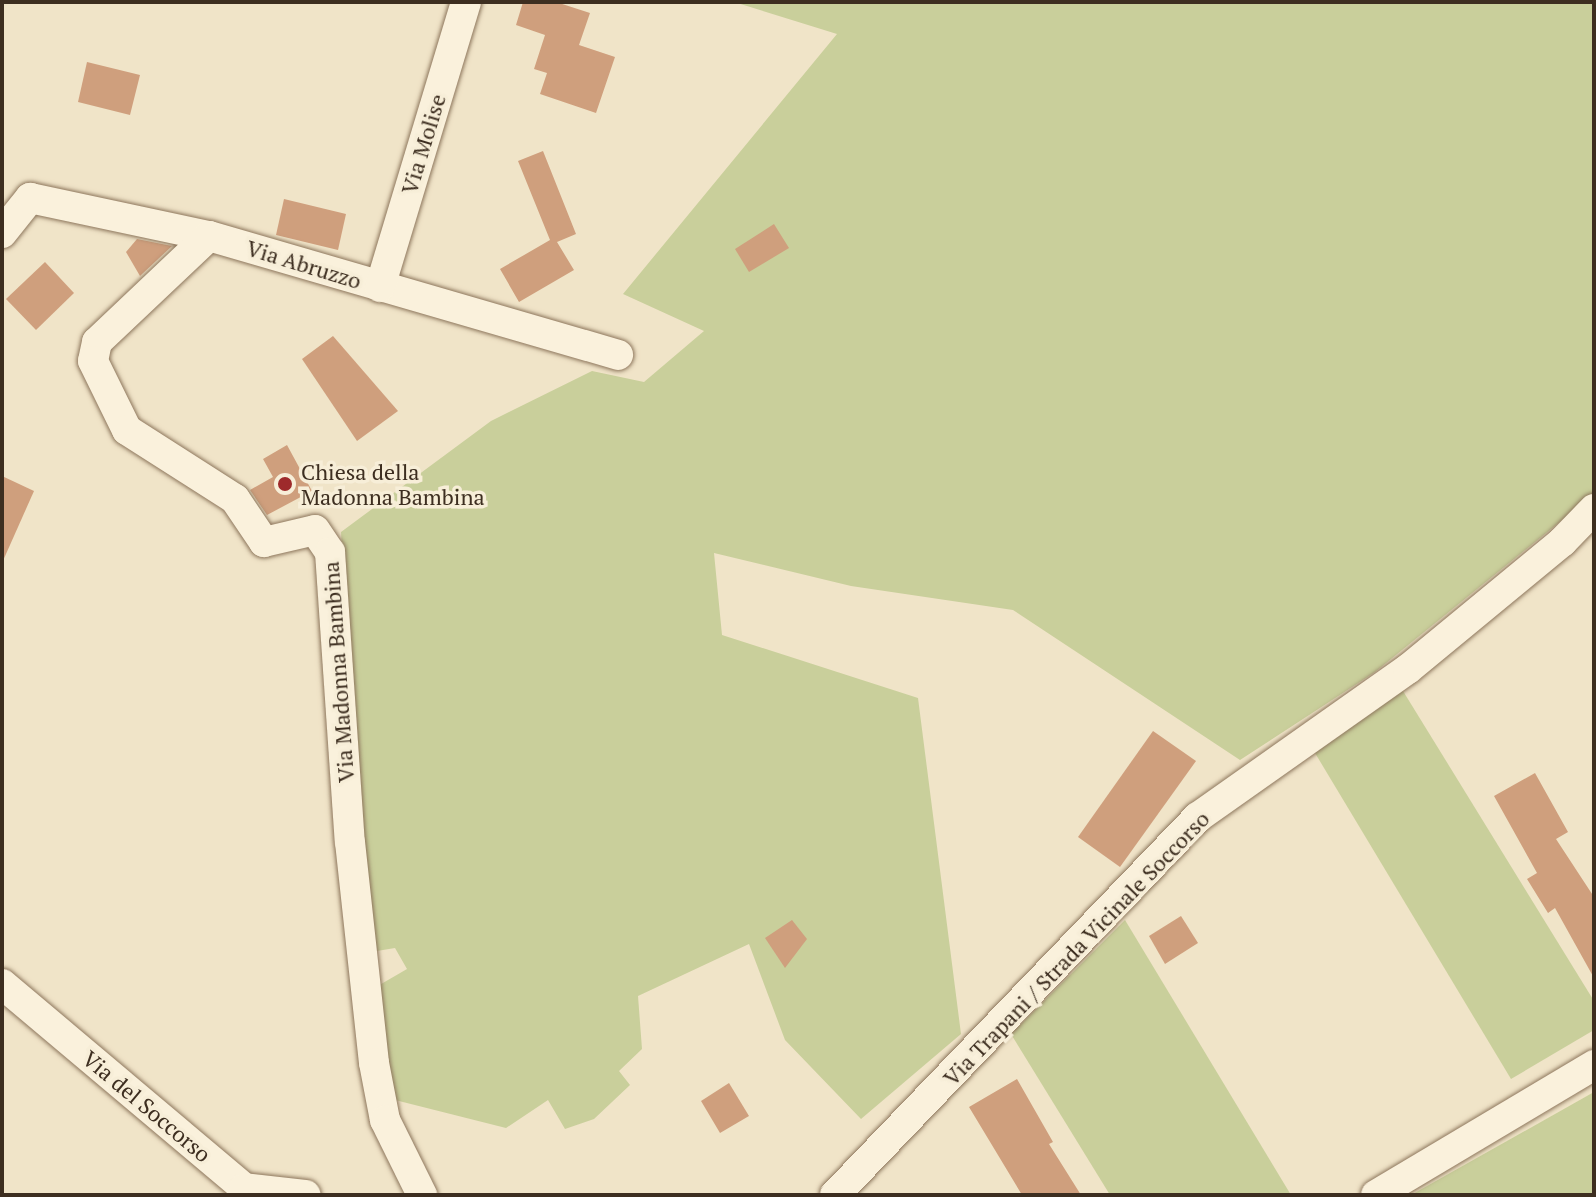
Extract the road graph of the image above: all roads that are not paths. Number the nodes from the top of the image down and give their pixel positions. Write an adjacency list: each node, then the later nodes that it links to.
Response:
1 (466, 2): 4 (street, Via Molise)
2 (2, 233): 3 (street, Via Abruzzo)
3 (209, 236): 4 (street, Via Abruzzo); 11 (street, Via Madonna Bambina)
4 (380, 287): 5 (street, Via Abruzzo)
5 (618, 355)
6 (1594, 509): 12 (street, Via Trapani / Strada Vicinale Soccorso)
7 (2, 984): 9 (street, Via del Soccorso)
8 (1594, 1065): 13 (street)
9 (241, 1192): 10 (street, Via del Soccorso)
10 (306, 1195)
11 (422, 1195)
12 (835, 1195)
13 (1376, 1195)

